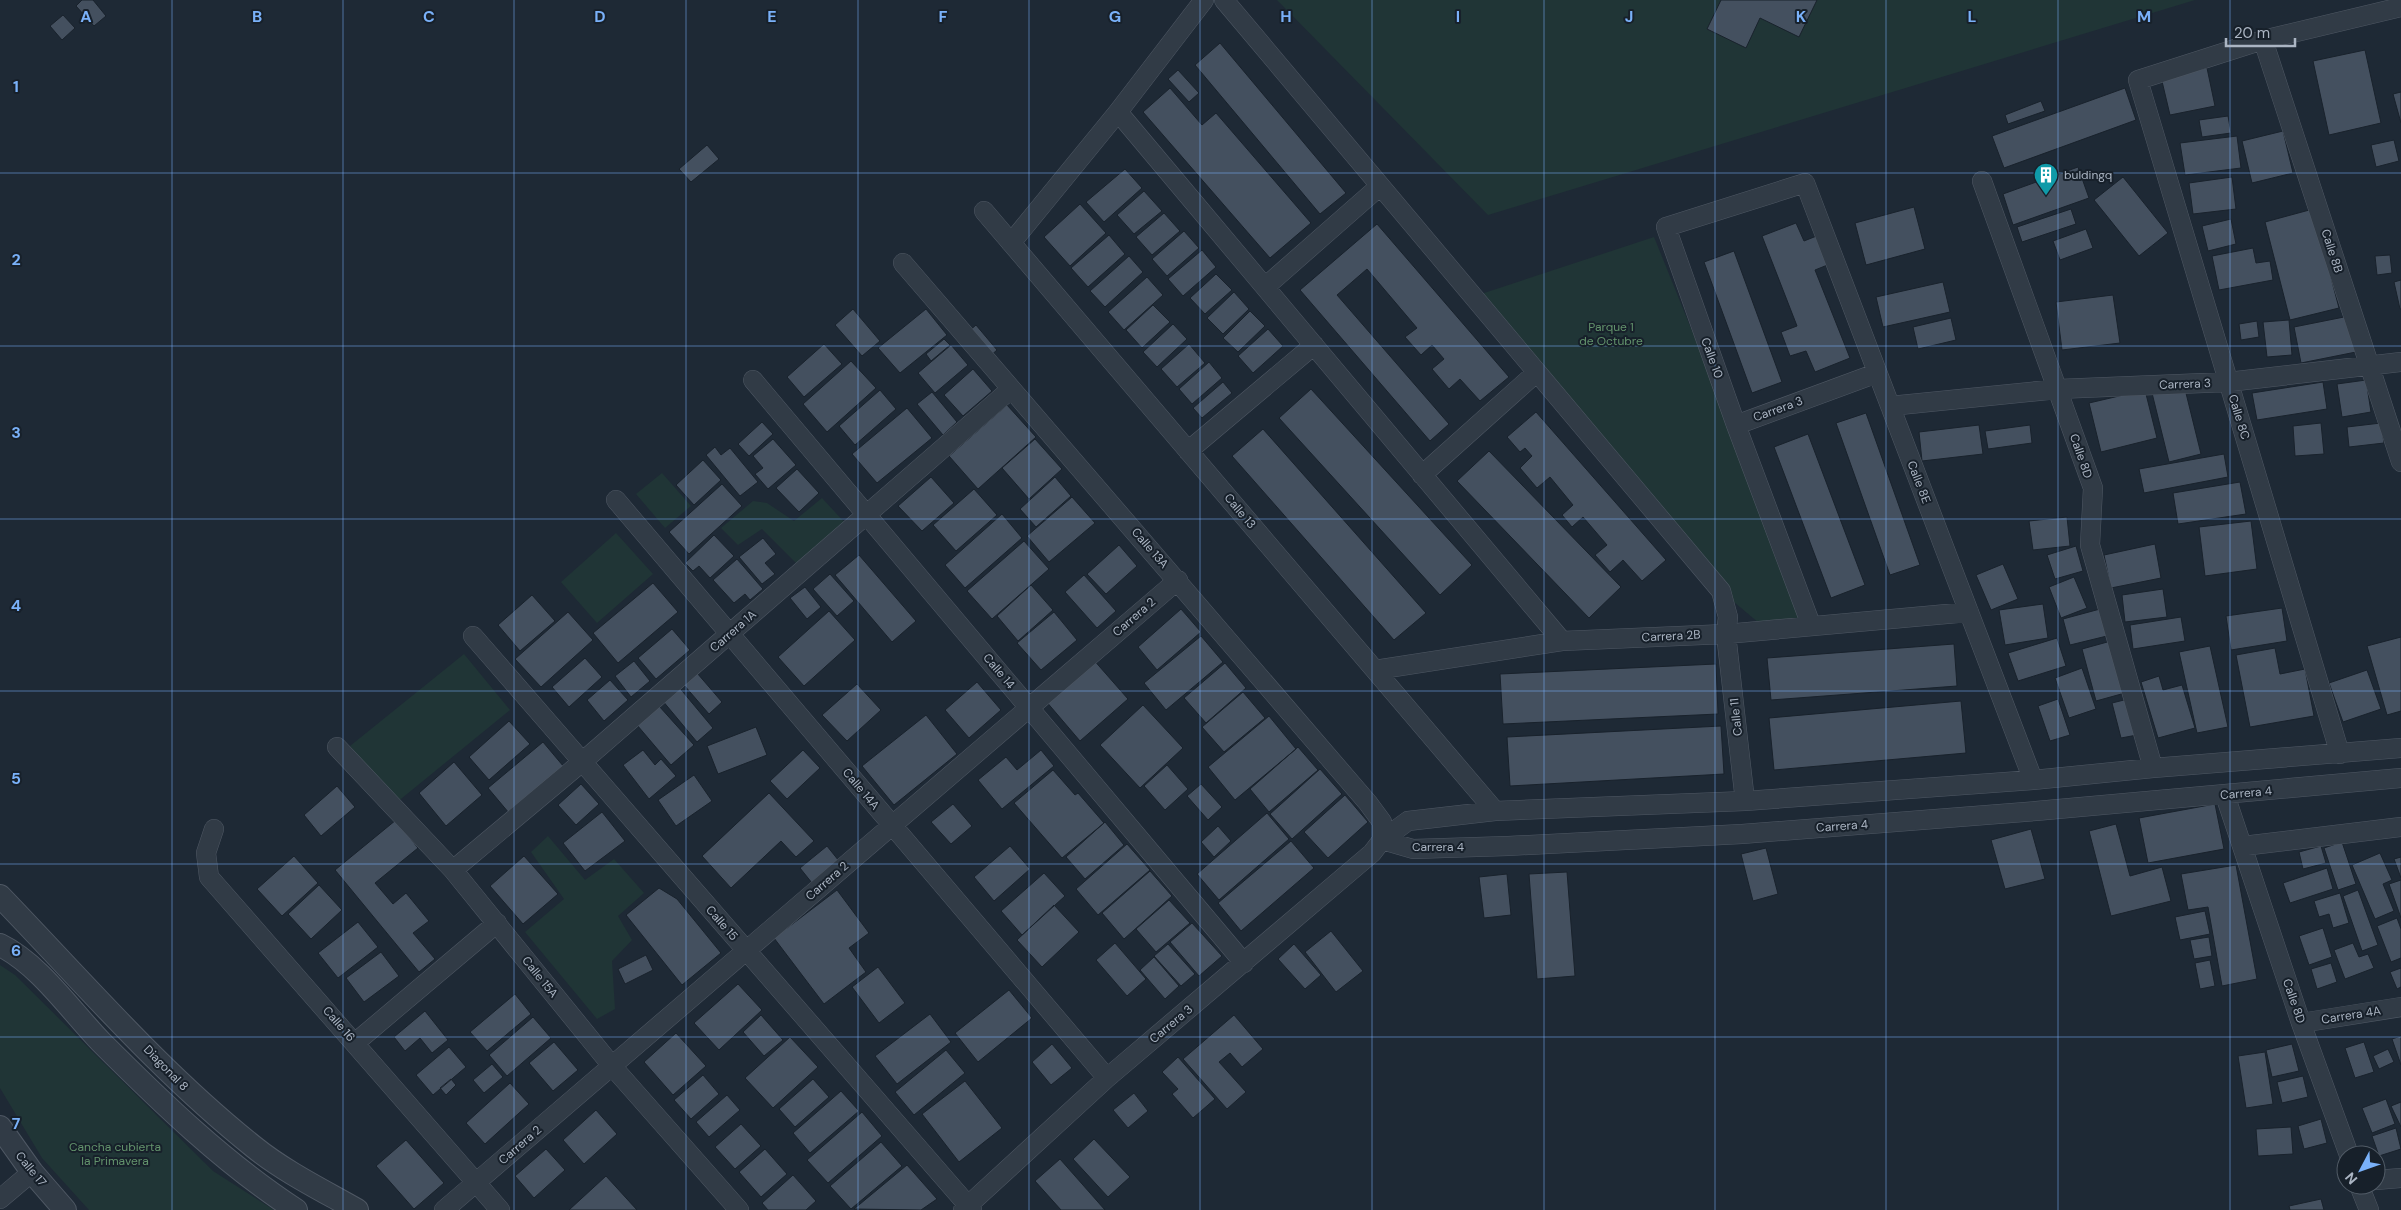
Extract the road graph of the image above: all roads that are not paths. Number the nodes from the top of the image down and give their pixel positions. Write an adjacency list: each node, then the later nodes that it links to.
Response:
1 (1204, 0): 5 (street)
2 (1224, 0): 8 (street, Calle 11)
3 (2401, 7): 4 (street)
4 (2263, 40): 15 (street, Calle 8B); 19 (street, Calle 8C)
5 (1118, 112): 10 (street); 12 (street)
6 (1982, 181): 21 (street, Calle 8D)
7 (1805, 183): 17 (street, Calle 8E); 23 (street, Calle 10)
8 (1380, 186): 12 (street); 16 (street, Calle 11)
9 (984, 211): 10 (street, Calle 13)
10 (1011, 243): 24 (street, Calle 13)
11 (903, 264): 20 (street, Calle 13A)
12 (1264, 286): 13 (street)
13 (1314, 345): 24 (street); 26 (street)
14 (2401, 362): 15 (street, Carrera 3)
15 (2370, 365): 19 (street, Carrera 3); 25 (street, Calle 8B)
16 (1537, 372): 26 (street); 33 (street, Calle 11)
17 (1877, 373): 22 (street, Calle 8E); 23 (street, Carrera 3)
18 (754, 380): 28 (street, Calle 14)
19 (2228, 382): 21 (street, Carrera 3); 40 (street, Calle 8C)
20 (1011, 389): 28 (street, Carrera 1A); 29 (street, Calle 13A)
21 (2058, 389): 22 (street, Carrera 3); 42 (street, Calle 8D)
22 (1890, 406): 30 (street, Calle 8E)
23 (1736, 425): 31 (street, Calle 10)
24 (1188, 451): 36 (street, Calle 13)
25 (2401, 462)
26 (1422, 475): 35 (street)
27 (616, 500): 32 (street, Calle 14A)
28 (868, 516): 32 (street, Carrera 1A); 37 (street, Calle 14)
29 (1178, 580): 37 (street, Carrera 2); 51 (street, Calle 13A)
30 (1968, 612): 31 (street, Carrera 2B); 44 (street, Calle 8E)
31 (1811, 625): 33 (street, Carrera 2B)
32 (729, 634): 41 (street, Carrera 1A); 48 (street, Calle 14A)
33 (1726, 634): 35 (street, Carrera 2B); 46 (street, Calle 11)
34 (473, 636): 41 (street, Calle 15)
35 (1562, 641): 36 (street, Carrera 2B)
36 (1375, 670): 47 (street, Calle 13)
37 (1029, 707): 48 (street, Carrera 2); 58 (street, Calle 14)
38 (337, 747): 53 (street, Calle 15A)
39 (2401, 748): 40 (street, Carrera 4)
40 (2340, 754): 42 (street, Carrera 4)
41 (582, 762): 53 (street, Carrera 1A); 57 (street, Calle 15)
42 (2153, 768): 44 (street, Carrera 4)
43 (2401, 778): 45 (street, Carrera 4)
44 (2033, 780): 46 (street, Carrera 4)
45 (2226, 795): 51 (street, Carrera 4); 52 (street, Calle 8D)
46 (1745, 801): 47 (street, Carrera 4)
47 (1495, 811): 51 (street, Carrera 4)
48 (892, 825): 57 (street, Carrera 2); 63 (street, Calle 14A)
49 (2401, 827): 52 (street)
50 (214, 829): 61 (street, Calle 16)
51 (1382, 840): 58 (street, Carrera 3)
52 (2243, 846): 60 (street, Calle 8D)
53 (453, 870): 55 (street, Calle 15A)
54 (0, 896): 75 (street, Diagonal 8)
55 (497, 923): 61 (street); 62 (street, Calle 15A)
56 (0, 946): 74 (street, Diagonal 8)
57 (746, 950): 62 (street, Carrera 2); 72 (street, Calle 15)
58 (1244, 963): 63 (street, Carrera 3)
59 (2401, 1007): 60 (street, Carrera 4A)
60 (2301, 1023): 65 (street, Calle 8D)
61 (356, 1042): 69 (street, Calle 16)
62 (612, 1066): 69 (street, Carrera 2); 78 (street, Calle 15A)
63 (1107, 1078): 72 (street, Carrera 3)
64 (0, 1127): 66 (street, Calle 17)
65 (2345, 1145)
66 (32, 1172): 71 (street); 73 (street, Calle 17)
67 (2401, 1178): 68 (street)
68 (2386, 1179)
69 (477, 1182): 76 (street, Carrera 2); 77 (street, Calle 16)
70 (2364, 1195): 79 (street)
71 (0, 1199)
72 (968, 1209)
73 (65, 1210)
74 (296, 1210)
75 (357, 1210)
76 (444, 1210)
77 (500, 1210)
78 (739, 1210)
79 (2369, 1210)

